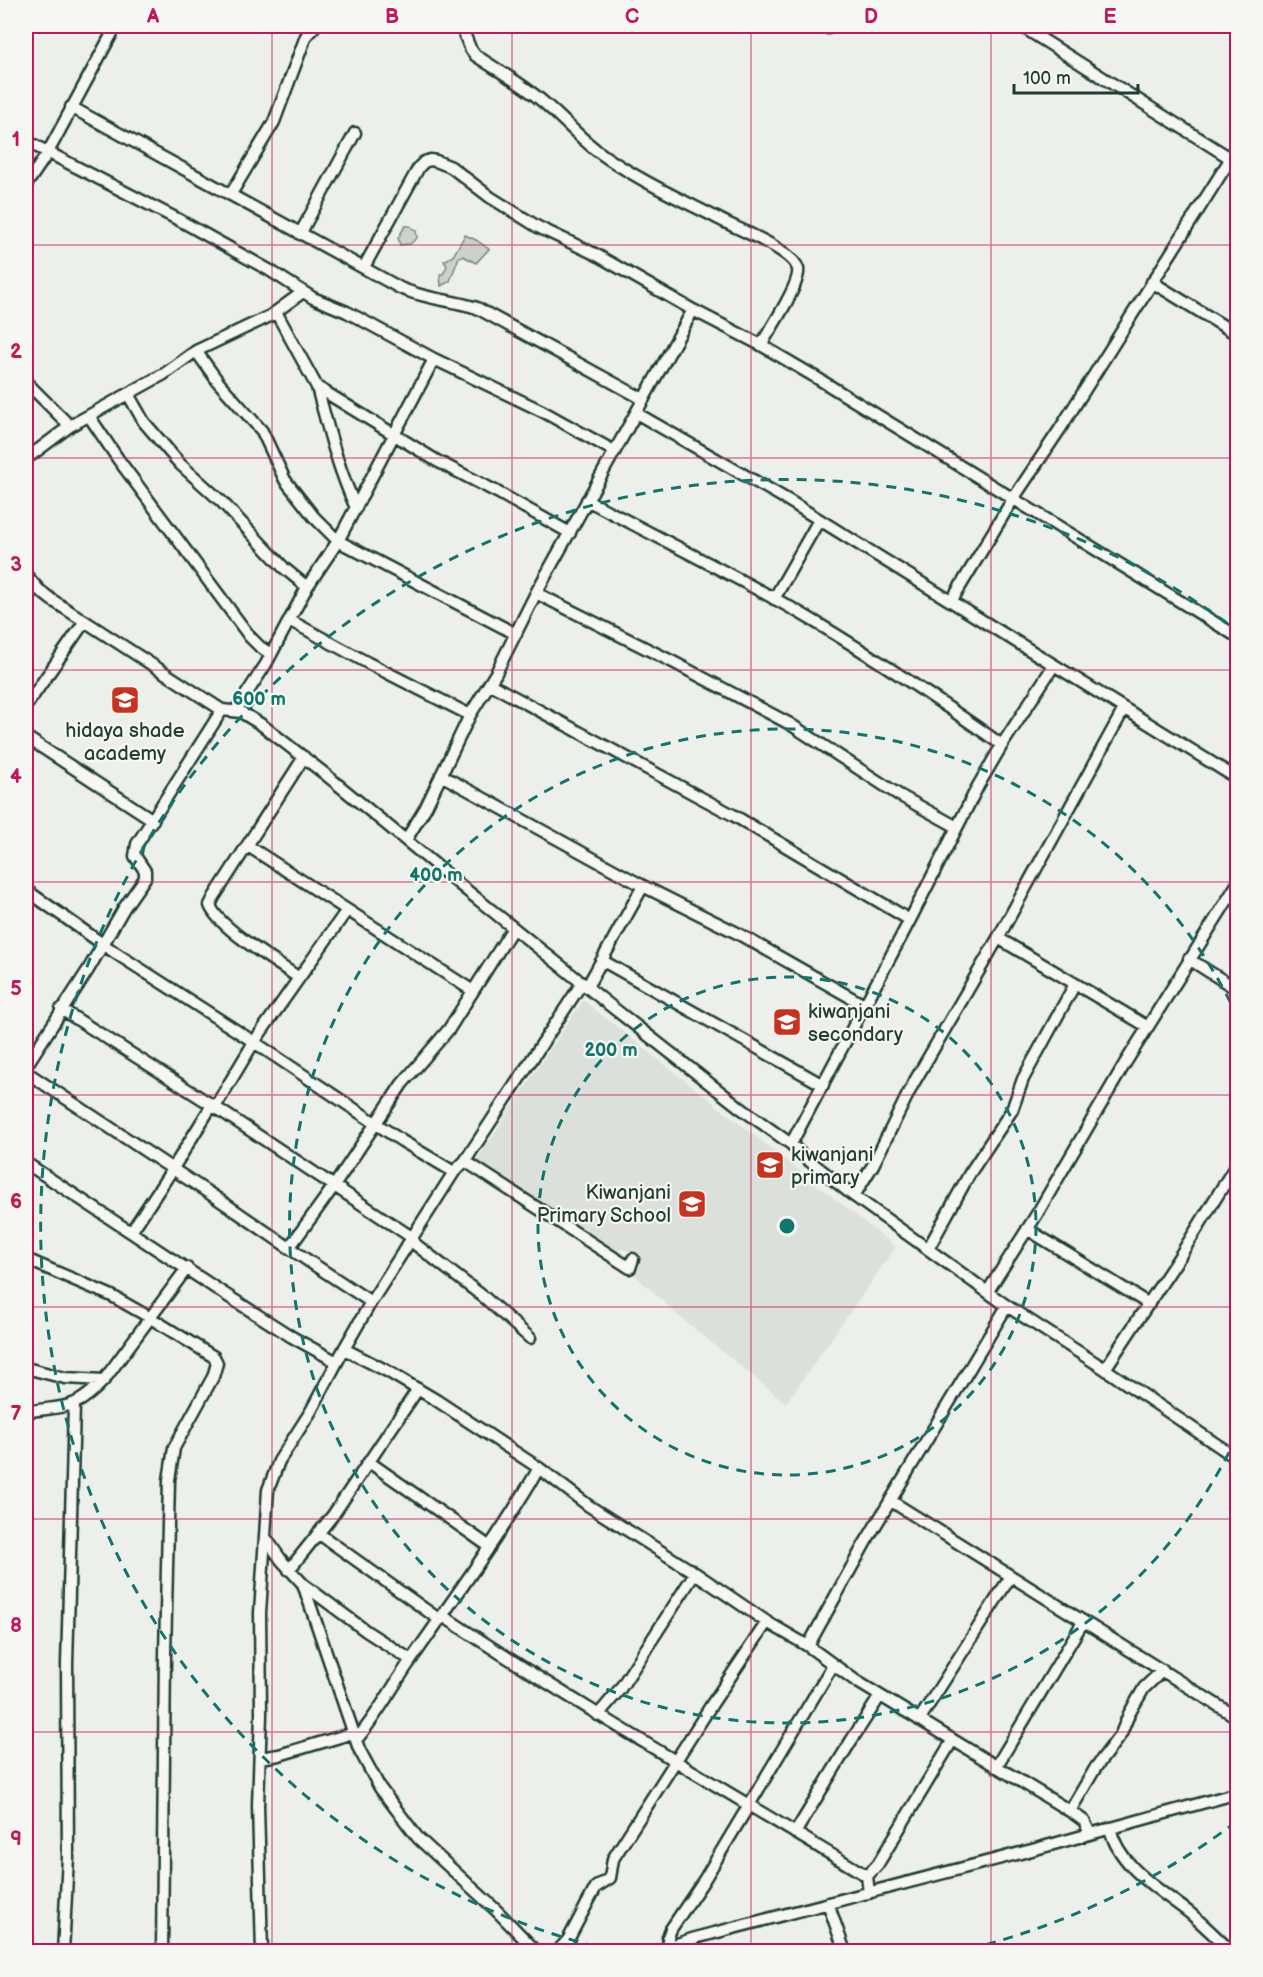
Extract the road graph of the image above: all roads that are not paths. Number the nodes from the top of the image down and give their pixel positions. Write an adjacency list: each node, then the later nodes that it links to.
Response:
1 (116, 26): 5 (street)
2 (315, 26): 11 (street)
3 (461, 26): 19 (street)
4 (1021, 26): 9 (street)
5 (71, 107): 8 (street); 11 (street)
6 (355, 133): 12 (street)
7 (26, 141): 8 (street)
8 (47, 154): 10 (street); 15 (street)
9 (1234, 160): 14 (street)
10 (26, 186)
11 (231, 194): 12 (street)
12 (300, 234): 13 (street)
13 (364, 267): 16 (street); 25 (street)
14 (1152, 282): 18 (street); 33 (street)
15 (303, 292): 17 (street); 21 (street)
16 (693, 310): 19 (street); 25 (street)
17 (276, 312): 20 (street); 23 (street)
18 (1238, 335)
19 (761, 345): 33 (street)
20 (196, 351): 24 (street); 37 (street)
21 (434, 358): 29 (street); 30 (street)
22 (26, 382): 28 (street)
23 (317, 387): 29 (street); 34 (street)
24 (128, 394): 27 (street); 39 (street)
25 (643, 399): 26 (street)
26 (636, 413): 30 (street); 35 (street)
27 (89, 417): 28 (street); 47 (street)
28 (70, 426): 31 (street)
29 (393, 434): 34 (street); 36 (street)
30 (614, 451): 32 (street)
31 (26, 459)
32 (587, 500): 36 (street); 41 (street)
33 (1013, 500): 42 (street); 46 (street)
34 (356, 508): 37 (street)
35 (819, 520): 41 (street); 42 (street)
36 (570, 533): 40 (street)
37 (338, 541): 39 (street); 45 (street)
38 (26, 575): 44 (street)
39 (307, 587): 43 (street)
40 (536, 593): 45 (street); 61 (street)
41 (774, 599): 56 (street)
42 (952, 600): 48 (street)
43 (289, 620): 47 (street); 54 (street)
44 (85, 621): 50 (street); 52 (street)
45 (516, 634): 49 (street)
46 (1238, 638)
47 (271, 654): 53 (street)
48 (1054, 665): 51 (street); 56 (street)
49 (490, 684): 54 (street); 68 (street)
50 (26, 706)
51 (1124, 709): 59 (street); 70 (street)
52 (222, 710): 53 (street); 60 (street)
53 (236, 710): 57 (street)
54 (470, 715): 58 (street)
55 (26, 737): 60 (street)
56 (1002, 745): 61 (street)
57 (304, 757): 62 (street); 63 (street)
58 (441, 775): 62 (street); 65 (street)
59 (1238, 778)
60 (153, 820): 71 (street)
61 (957, 828): 68 (street)
62 (406, 840): 69 (street)
63 (248, 846): 67 (street); 74 (street)
64 (1238, 883): 72 (street)
65 (643, 886): 73 (street); 79 (street)
66 (26, 890): 71 (street)
67 (346, 910): 74 (street); 78 (street)
68 (910, 920): 79 (street)
69 (513, 928): 76 (street); 78 (street)
70 (998, 938): 75 (street); 95 (street)
71 (103, 944): 80 (street); 82 (street)
72 (1189, 959): 77 (street); 81 (street)
73 (603, 961): 76 (street); 85 (street)
74 (299, 978): 82 (street)
75 (1075, 984): 81 (street); 100 (street)
76 (585, 985): 88 (street); 89 (street)
77 (1238, 990)
78 (473, 991): 87 (street)
79 (864, 1005): 85 (street)
80 (61, 1009): 83 (street); 86 (street)
81 (1148, 1027): 96 (street)
82 (254, 1042): 86 (street); 87 (street)
83 (26, 1066)
84 (26, 1072): 92 (street)
85 (823, 1085): 88 (street)
86 (214, 1106): 92 (street); 94 (street)
87 (376, 1123): 93 (street); 94 (street)
88 (790, 1144): 95 (street)
89 (465, 1161): 93 (street); 102 (street)
90 (1238, 1162): 106 (street)
91 (26, 1163): 97 (street)
92 (172, 1170): 97 (street); 99 (street)
93 (454, 1172): 98 (street)
94 (334, 1186): 98 (street); 99 (street)
95 (854, 1196): 100 (street)
96 (1028, 1229): 104 (street); 106 (street)
97 (131, 1232): 103 (street)
98 (412, 1239): 105 (street); 109 (street)
99 (289, 1248): 105 (street)
100 (928, 1249): 104 (street)
101 (26, 1259): 108 (street)
102 (633, 1259)
103 (187, 1268): 108 (street); 111 (street)
104 (988, 1291): 107 (street)
105 (371, 1302): 110 (street)
106 (1149, 1304): 113 (street)
107 (1007, 1306): 113 (street); 121 (street)
108 (150, 1317): 114 (street); 157 (street)
109 (530, 1338)
110 (344, 1349): 111 (street); 115 (street)
111 (336, 1362): 123 (street)
112 (26, 1368): 114 (street)
113 (1105, 1369): 118 (street)
114 (104, 1380): 116 (street)
115 (418, 1389): 119 (street); 120 (street)
116 (74, 1405): 117 (street); 156 (street)
117 (26, 1412)
118 (1238, 1459)
119 (369, 1462): 122 (street); 124 (street)
120 (539, 1468): 124 (street); 126 (street)
121 (891, 1501): 127 (street); 132 (street)
122 (318, 1533): 125 (street); 129 (street)
123 (265, 1537): 125 (street); 142 (street)
124 (490, 1547): 129 (street)
125 (289, 1570): 128 (street)
126 (695, 1573): 130 (street); 137 (street)
127 (1011, 1576): 131 (street); 139 (street)
128 (303, 1584): 133 (street); 140 (street)
129 (441, 1618): 133 (street); 137 (street)
130 (766, 1622): 132 (street); 143 (street)
131 (1083, 1622): 135 (street); 144 (street)
132 (808, 1646): 134 (street)
133 (411, 1660): 140 (street)
134 (833, 1665): 136 (street); 146 (street)
135 (1163, 1670): 138 (street); 147 (street)
136 (880, 1696): 139 (street); 149 (street)
137 (598, 1715): 143 (street)
138 (1238, 1718)
139 (919, 1720): 141 (street)
140 (354, 1737): 142 (street); 159 (street)
141 (952, 1741): 144 (street); 151 (street)
142 (260, 1758): 158 (street)
143 (677, 1761): 146 (street); 160 (street)
144 (996, 1767): 147 (street)
145 (1238, 1793): 148 (street)
146 (748, 1804): 149 (street); 154 (street)
147 (1070, 1811): 150 (street)
148 (1110, 1828): 150 (street); 162 (street)
149 (795, 1833): 151 (street)
150 (1090, 1833): 152 (street)
151 (867, 1876): 152 (street)
152 (868, 1893): 153 (street)
153 (828, 1903): 154 (street); 161 (street)
154 (670, 1947): 155 (street)
155 (656, 1951)
156 (63, 1952)
157 (162, 1952)
158 (262, 1952)
159 (537, 1952)
160 (557, 1952)
161 (845, 1952)
162 (1232, 1952)

